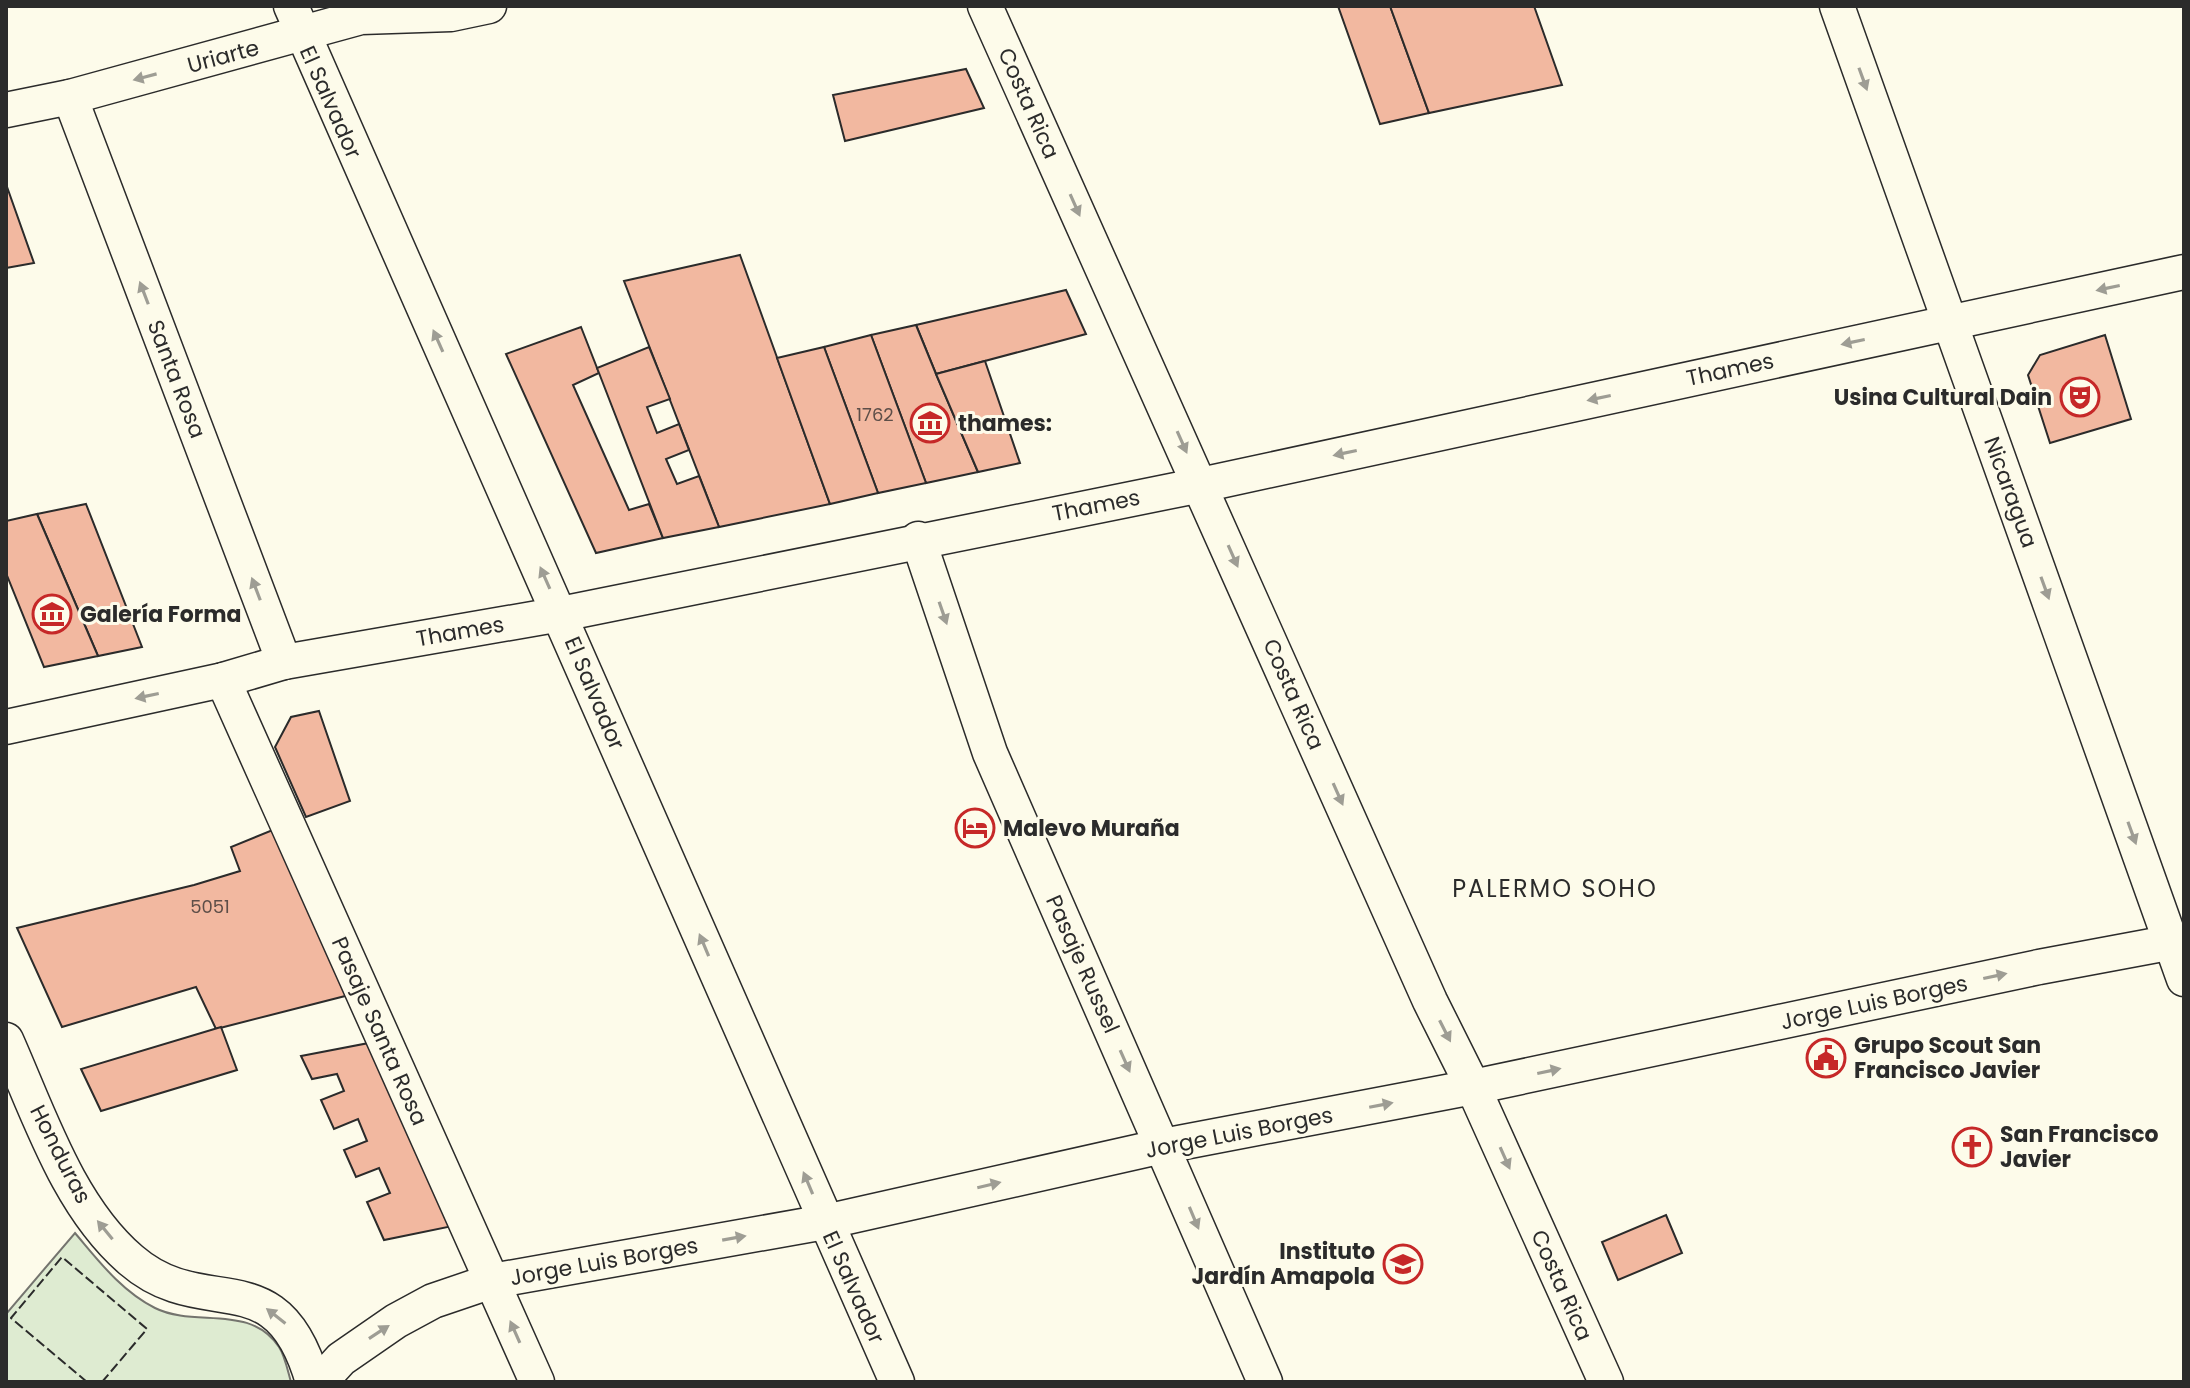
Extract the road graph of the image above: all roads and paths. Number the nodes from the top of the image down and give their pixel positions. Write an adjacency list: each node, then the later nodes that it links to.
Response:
1 (489, 6): 4 (street, Uriarte)
2 (985, 6): 10 (street, Costa Rica, one-way to 10)
3 (1837, 6): 9 (street, Nicaragua, one-way to 9)
4 (367, 12): 5 (street, Uriarte)
5 (296, 21): 6 (street, Uriarte, one-way to 6); 12 (street, El Salvador, one-way to 5)
6 (70, 97): 7 (street, Uriarte); 13 (street, Santa Rosa, one-way to 6)
7 (6, 110)
8 (2184, 272): 9 (street, Thames, one-way to 9)
9 (1950, 321): 10 (street, Thames, one-way to 10); 16 (street, Nicaragua, one-way to 16)
10 (1201, 485): 11 (street, Thames); 19 (street, Costa Rica, one-way to 19)
11 (918, 539): 12 (street, Thames); 20 (street, Pasaje Russel, one-way to 20)
12 (561, 614): 13 (street, Thames); 21 (street, El Salvador, one-way to 12)
13 (284, 662): 14 (street, Thames)
14 (223, 680): 15 (street, Thames, one-way to 15); 22 (street, Pasaje Santa Rosa)
15 (6, 727)
16 (2178, 941): 17 (street, Nicaragua); 19 (street, Jorge Luis Borges, one-way to 16)
17 (2184, 979)
18 (6, 1040): 23 (street, Honduras, one-way to 18)
19 (1473, 1087): 20 (street, Jorge Luis Borges, one-way to 19); 28 (street, Costa Rica, one-way to 28)
20 (1163, 1146): 21 (street, Jorge Luis Borges, one-way to 20); 27 (street, Pasaje Russel, one-way to 27)
21 (825, 1222): 22 (street, Jorge Luis Borges, one-way to 21); 26 (street, El Salvador)
22 (492, 1281): 24 (street, Jorge Luis Borges, one-way to 22); 25 (street, Pasaje Santa Rosa, one-way to 22)
23 (313, 1382)
24 (320, 1382)
25 (537, 1382)
26 (897, 1382)
27 (1265, 1382)
28 (1606, 1382)

